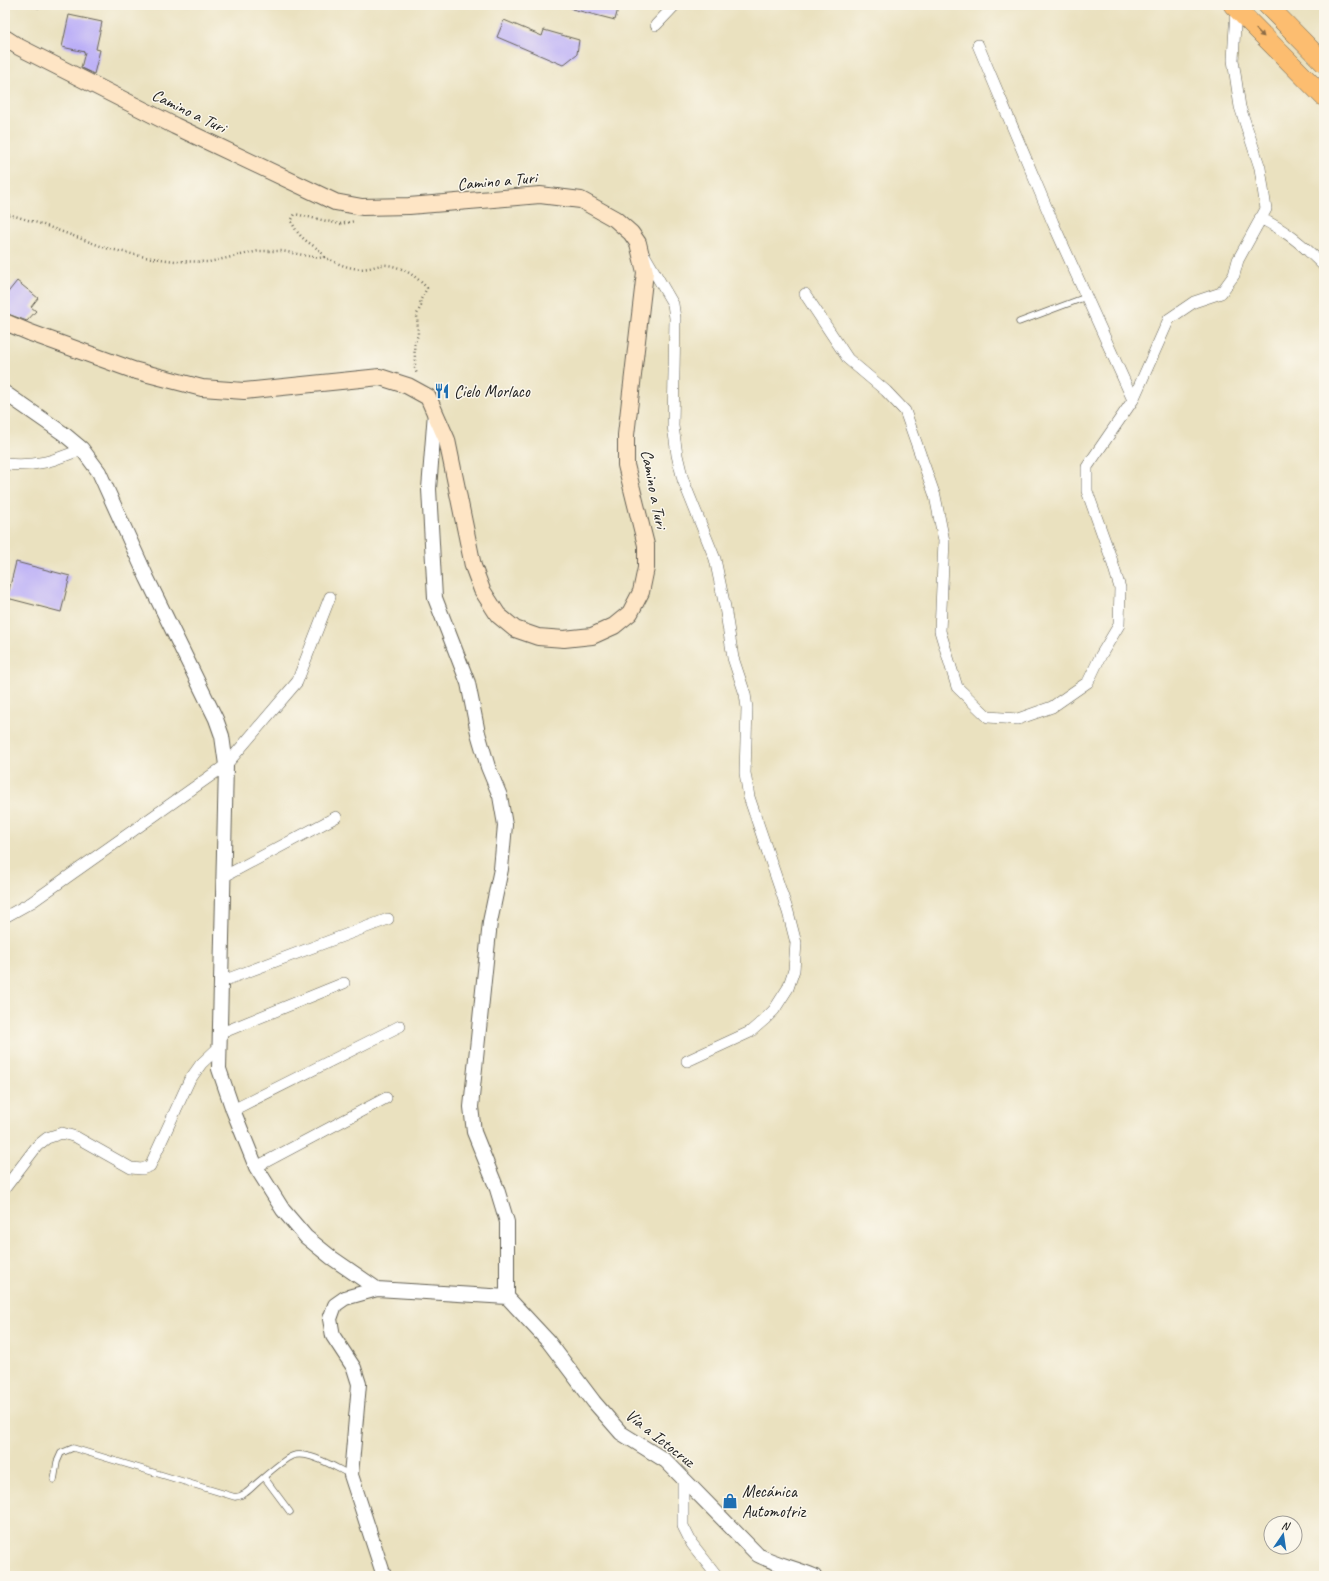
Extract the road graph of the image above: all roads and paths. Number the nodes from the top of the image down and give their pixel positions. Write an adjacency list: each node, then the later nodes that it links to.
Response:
1 (675, 5): 4 (street)
2 (1267, 5): 7 (highway)
3 (1234, 7): 8 (highway, one-way to 8); 10 (street)
4 (656, 25)
5 (5, 38): 12 (main road, Camino a Turi)
6 (978, 45): 16 (street)
7 (1324, 63)
8 (1324, 97)
9 (5, 213): 13 (path)
10 (1260, 218): 14 (street); 21 (street)
11 (358, 221): 13 (path)
12 (638, 243): 22 (main road, Camino a Turi); 35 (street)
13 (324, 257): 19 (path)
14 (1324, 266)
15 (805, 294): 21 (street)
16 (1086, 297): 18 (lane); 21 (street)
17 (5, 322): 22 (main road, Camino a Turi)
18 (1019, 322)
19 (418, 375)
20 (5, 393): 23 (street)
21 (1133, 400)
22 (435, 412): 41 (street)
23 (82, 449): 24 (street); 26 (street)
24 (5, 464)
25 (330, 597): 26 (street)
26 (226, 765): 28 (street); 29 (street)
27 (336, 817): 28 (street)
28 (223, 877): 31 (street)
29 (5, 917)
30 (388, 919): 31 (street)
31 (220, 982): 34 (street)
32 (344, 983): 34 (street)
33 (400, 1026): 37 (street)
34 (219, 1041): 37 (street); 39 (street)
35 (687, 1061)
36 (386, 1098): 38 (street)
37 (233, 1110): 38 (street)
38 (256, 1166): 40 (street)
39 (5, 1188)
40 (377, 1289): 41 (street); 42 (street)
41 (507, 1297): 44 (street, Vía a Ictocruz)
42 (351, 1475): 43 (lane); 47 (street)
43 (264, 1477): 45 (lane); 46 (lane)
44 (683, 1478): 48 (street); 49 (street, Vía a Ictocruz)
45 (54, 1480)
46 (290, 1512)
47 (384, 1576)
48 (718, 1576)
49 (814, 1576)

